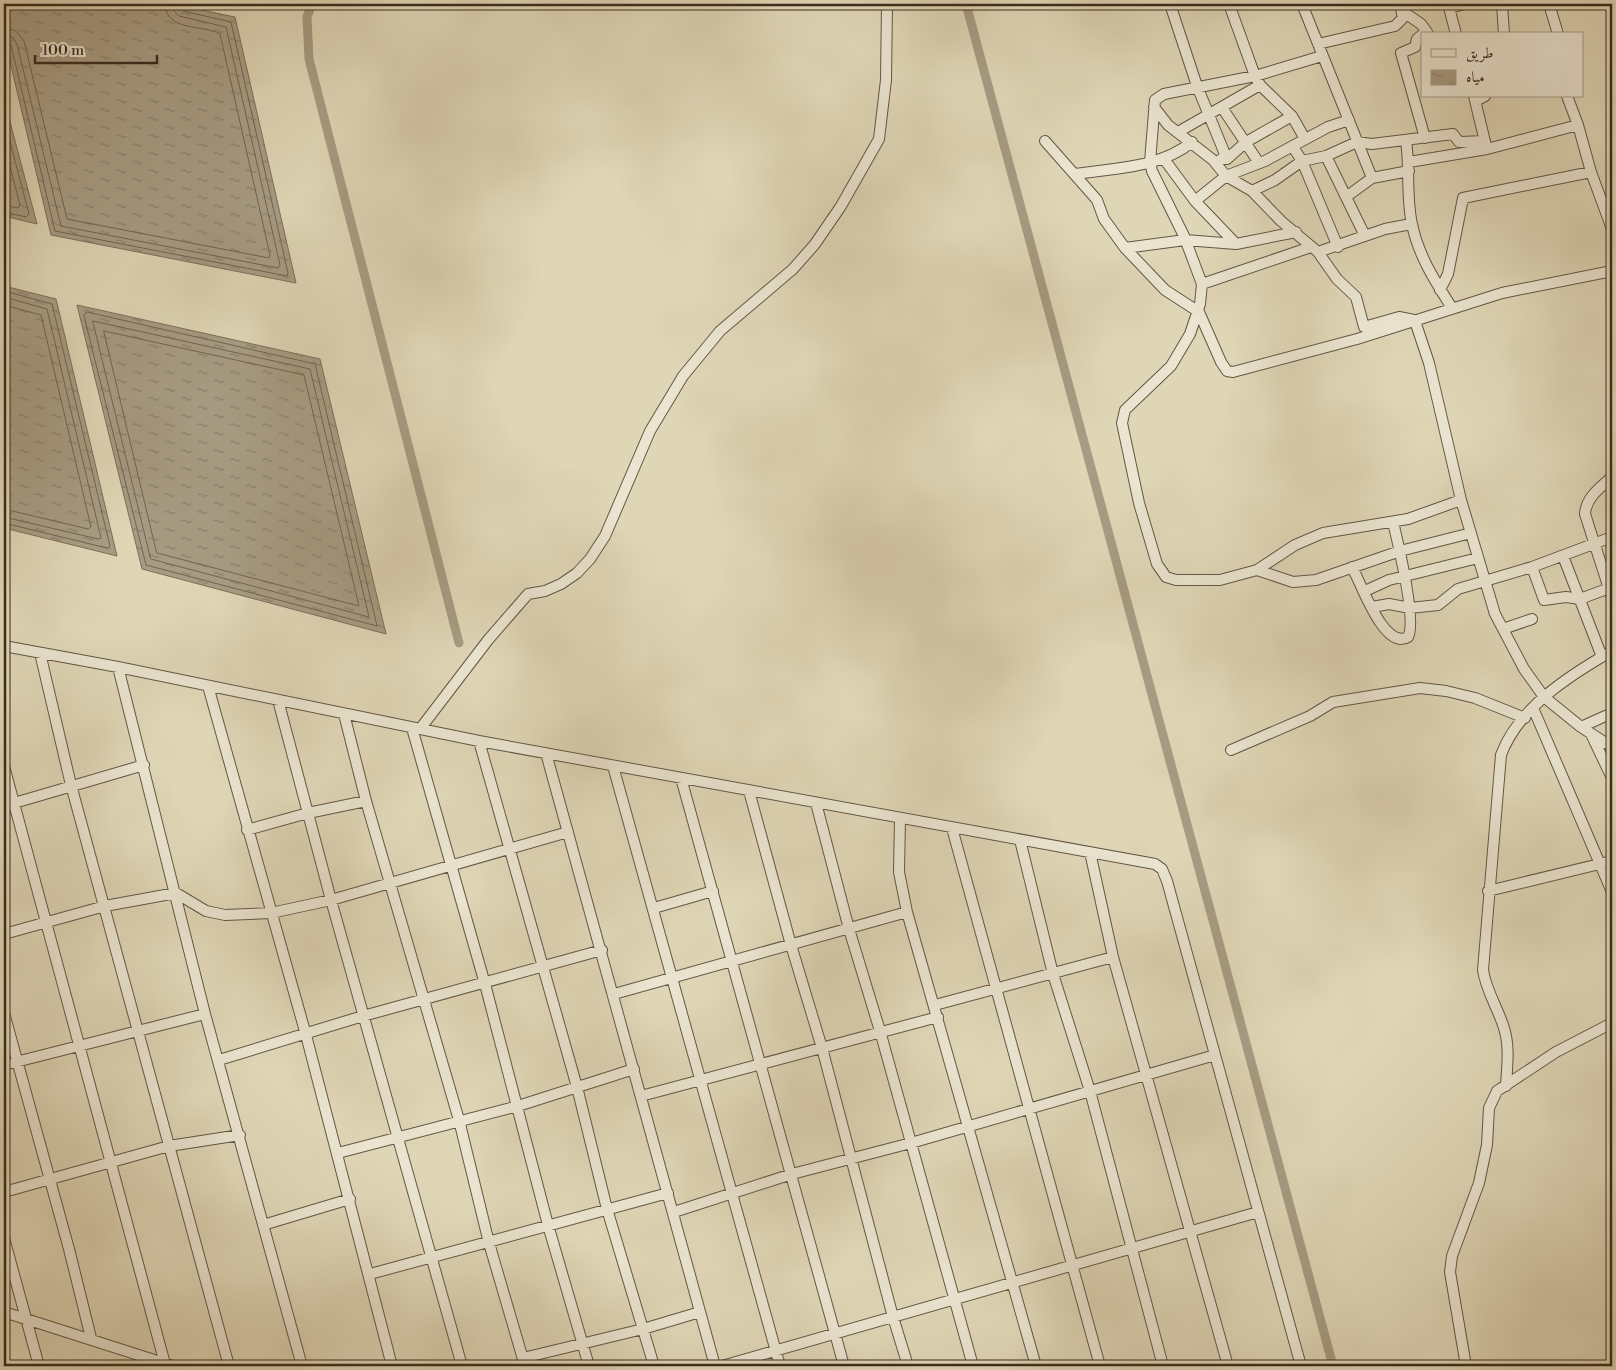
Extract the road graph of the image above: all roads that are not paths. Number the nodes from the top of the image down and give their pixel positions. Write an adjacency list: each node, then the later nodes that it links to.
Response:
1 (886, 4): 101 (street)
2 (1170, 4): 18 (street)
3 (1229, 4): 17 (street)
4 (1302, 4): 15 (street)
5 (1465, 4): 8 (street)
6 (1502, 4): 12 (street)
7 (1549, 4): 13 (street)
8 (1448, 6): 11 (street)
9 (1401, 7): 10 (street); 15 (street)
10 (1427, 32)
11 (1455, 32)
12 (1504, 32)
13 (1557, 32)
14 (1421, 37): 28 (street)
15 (1318, 44): 16 (street)
16 (1322, 56): 17 (street); 25 (street)
17 (1258, 80): 18 (street); 22 (street); 24 (street)
18 (1197, 86): 21 (street); 23 (street)
19 (1478, 98): 35 (street)
20 (1568, 98): 26 (street)
21 (1154, 107): 27 (street); 42 (street)
22 (1222, 108): 23 (street); 33 (street)
23 (1210, 114): 27 (street); 39 (street)
24 (1292, 116): 29 (street); 33 (street)
25 (1349, 120): 29 (street); 34 (street)
26 (1578, 125): 35 (street); 45 (street)
27 (1178, 132): 32 (street)
28 (1425, 138): 31 (street); 35 (street)
29 (1305, 139): 36 (street)
30 (1044, 140): 46 (street)
31 (1406, 140): 34 (street); 44 (street)
32 (1192, 142): 38 (street); 40 (street)
33 (1246, 142): 39 (street); 43 (street)
34 (1357, 142): 37 (street); 48 (street)
35 (1486, 145): 44 (street)
36 (1293, 147): 41 (street); 43 (street)
37 (1326, 156): 41 (street); 50 (street)
38 (1164, 159): 42 (street); 51 (street)
39 (1227, 159): 40 (street)
40 (1213, 160): 47 (street)
41 (1302, 161): 49 (street); 58 (street)
42 (1150, 162): 46 (street); 56 (street)
43 (1259, 163): 47 (street)
44 (1409, 167): 48 (street); 52 (street)
45 (1591, 172): 53 (street); 63 (street)
46 (1075, 174): 59 (street)
47 (1226, 176): 49 (street); 51 (street)
48 (1372, 178): 50 (street)
49 (1252, 191): 54 (street)
50 (1346, 197): 55 (street)
51 (1195, 201): 57 (street)
52 (1411, 224): 55 (street); 63 (street)
53 (1612, 228)
54 (1296, 232): 57 (street); 60 (street)
55 (1365, 236): 58 (street)
56 (1185, 240): 57 (street); 59 (street); 62 (street)
57 (1236, 244)
58 (1338, 247): 60 (street)
59 (1125, 248): 65 (street)
60 (1314, 250): 62 (street); 66 (street)
61 (1612, 270): 64 (street)
62 (1202, 284): 65 (street)
63 (1440, 290): 64 (street)
64 (1452, 308): 66 (street)
65 (1199, 312): 66 (street); 78 (street)
66 (1415, 320): 68 (street)
67 (1612, 477): 72 (street)
68 (1461, 500): 69 (street); 70 (street)
69 (1393, 522): 73 (street); 78 (street)
70 (1471, 533): 73 (street); 75 (street)
71 (1612, 537): 72 (street)
72 (1595, 544): 74 (street); 82 (street)
73 (1400, 551): 76 (street); 79 (street)
74 (1563, 556): 77 (street); 83 (street)
75 (1478, 558): 79 (street); 80 (street)
76 (1352, 567): 78 (street); 81 (street)
77 (1532, 567): 80 (street); 83 (street)
78 (1257, 570)
79 (1403, 578): 81 (street); 85 (street)
80 (1484, 582): 85 (street); 87 (street)
81 (1365, 591): 84 (street)
82 (1611, 591): 83 (street)
83 (1580, 599): 91 (street)
84 (1372, 607): 85 (street); 85 (street)
85 (1410, 608)
86 (1532, 619): 87 (street)
87 (1503, 629): 94 (street)
88 (4, 646): 90 (street)
89 (1612, 651): 91 (street)
90 (40, 653): 92 (street); 112 (street)
91 (1602, 657): 94 (street)
92 (118, 667): 93 (street); 107 (street)
93 (208, 686): 95 (street); 121 (street)
94 (1544, 697): 96 (street); 100 (street)
95 (278, 700): 98 (street); 118 (street)
96 (1533, 708): 99 (street); 127 (street)
97 (1612, 713): 100 (street)
98 (344, 714): 101 (street); 114 (street)
99 (1525, 718): 105 (street); 131 (street)
100 (1581, 727): 102 (street)
101 (416, 729): 103 (street); 128 (street)
102 (1590, 733): 104 (street); 111 (street)
103 (479, 741): 106 (street); 124 (street)
104 (1612, 747)
105 (1231, 750)
106 (546, 753): 109 (street); 122 (street)
107 (144, 765): 112 (street); 133 (street)
108 (4, 766): 115 (street)
109 (613, 766): 110 (street); 136 (street)
110 (681, 778): 113 (street); 130 (street)
111 (1612, 778)
112 (72, 785): 115 (street); 135 (street)
113 (749, 791): 116 (street); 142 (street)
114 (366, 801): 118 (street); 129 (street)
115 (14, 803): 117 (street); 139 (street)
116 (816, 803): 119 (street); 140 (street)
117 (4, 806)
118 (308, 813): 121 (street); 134 (street)
119 (900, 819): 120 (street); 137 (street)
120 (952, 828): 123 (street); 150 (street)
121 (247, 830): 138 (street)
122 (568, 832): 124 (street); 143 (street)
123 (1020, 840): 125 (street); 147 (street)
124 (508, 848): 128 (street); 146 (street)
125 (1090, 852): 144 (street); 164 (street)
126 (1612, 861): 127 (street)
127 (1601, 865): 131 (street); 132 (street)
128 (450, 867): 129 (street); 149 (street)
129 (390, 882): 134 (street); 152 (street)
130 (713, 891): 136 (street); 145 (street)
131 (1488, 891): 172 (street)
132 (1612, 892)
133 (176, 893): 135 (street); 138 (street); 155 (street)
134 (331, 900): 138 (street); 156 (street)
135 (105, 906): 139 (street); 159 (street)
136 (654, 908): 148 (street)
137 (908, 912): 140 (street); 153 (street)
138 (271, 913): 161 (street)
139 (47, 922): 141 (street); 162 (street)
140 (849, 929): 142 (street); 160 (street)
141 (4, 934)
142 (791, 945): 145 (street); 163 (street)
143 (602, 950): 146 (street); 151 (street)
144 (1113, 958): 147 (street); 170 (street)
145 (733, 962): 148 (street); 167 (street)
146 (542, 967): 149 (street); 173 (street)
147 (1053, 974): 150 (street); 174 (street)
148 (673, 977): 151 (street); 171 (street)
149 (485, 984): 152 (street); 176 (street)
150 (996, 990): 153 (street); 177 (street)
151 (614, 994): 169 (street)
152 (425, 999): 156 (street); 178 (street)
153 (935, 1005): 157 (street)
154 (4, 1013): 166 (street)
155 (205, 1014): 159 (street); 165 (street)
156 (363, 1016): 161 (street); 181 (street)
157 (938, 1016): 160 (street); 179 (street)
158 (1612, 1023): 172 (street)
159 (139, 1030): 162 (street); 183 (street)
160 (880, 1031): 163 (street); 182 (street)
161 (306, 1035): 165 (street); 184 (street)
162 (80, 1046): 166 (street); 186 (street)
163 (822, 1048): 167 (street); 185 (street)
164 (1215, 1054): 170 (street); 195 (street)
165 (219, 1060): 180 (street)
166 (16, 1062): 168 (street); 188 (street)
167 (761, 1064): 171 (street); 187 (street)
168 (4, 1065)
169 (634, 1070): 173 (street); 175 (street)
170 (1145, 1076): 174 (street); 198 (street)
171 (702, 1080): 175 (street); 191 (street)
172 (1506, 1086): 236 (street)
173 (577, 1087): 176 (street); 193 (street)
174 (1090, 1091): 177 (street); 201 (street)
175 (641, 1096): 190 (street)
176 (518, 1106): 178 (street); 197 (street)
177 (1030, 1108): 179 (street); 203 (street)
178 (459, 1120): 181 (street); 200 (street)
179 (969, 1125): 182 (street); 205 (street)
180 (240, 1135): 183 (street); 196 (street)
181 (396, 1137): 184 (street); 202 (street)
182 (912, 1143): 185 (street); 206 (street)
183 (169, 1146): 186 (street); 219 (street)
184 (338, 1154): 192 (street)
185 (851, 1159): 187 (street); 209 (street)
186 (110, 1162): 188 (street); 217 (street)
187 (792, 1174): 191 (street); 212 (street)
188 (50, 1180): 189 (street); 213 (street)
189 (4, 1192)
190 (668, 1193): 193 (street); 194 (street)
191 (732, 1194): 194 (street); 215 (street)
192 (350, 1199): 196 (street); 204 (street)
193 (607, 1209): 197 (street); 211 (street)
194 (674, 1212): 208 (street)
195 (1258, 1212): 198 (street); 235 (street)
196 (263, 1225): 220 (street)
197 (548, 1225): 200 (street); 214 (street)
198 (1190, 1230): 201 (street); 234 (street)
199 (4, 1238): 210 (street)
200 (490, 1243): 202 (street); 216 (street)
201 (1131, 1248): 203 (street); 233 (street)
202 (432, 1258): 204 (street); 222 (street)
203 (1072, 1266): 205 (street); 232 (street)
204 (370, 1274): 221 (street)
205 (1013, 1283): 206 (street); 231 (street)
206 (953, 1299): 209 (street); 230 (street)
207 (4, 1312): 210 (street)
208 (700, 1312): 211 (street); 225 (street)
209 (892, 1316): 212 (street); 229 (street)
210 (25, 1319): 213 (street); 218 (street)
211 (643, 1329): 214 (street); 224 (street)
212 (834, 1334): 215 (street); 228 (street)
213 (91, 1338): 217 (street)
214 (582, 1344): 216 (street); 223 (street)
215 (775, 1351): 226 (street); 227 (street)
216 (524, 1362)
217 (169, 1365)
218 (39, 1366)
219 (229, 1366)
220 (302, 1366)
221 (392, 1366)
222 (462, 1366)
223 (589, 1366)
224 (654, 1366)
225 (715, 1366)
226 (722, 1366)
227 (780, 1366)
228 (844, 1366)
229 (908, 1366)
230 (973, 1366)
231 (1036, 1366)
232 (1100, 1366)
233 (1163, 1366)
234 (1228, 1366)
235 (1301, 1366)
236 (1466, 1366)

